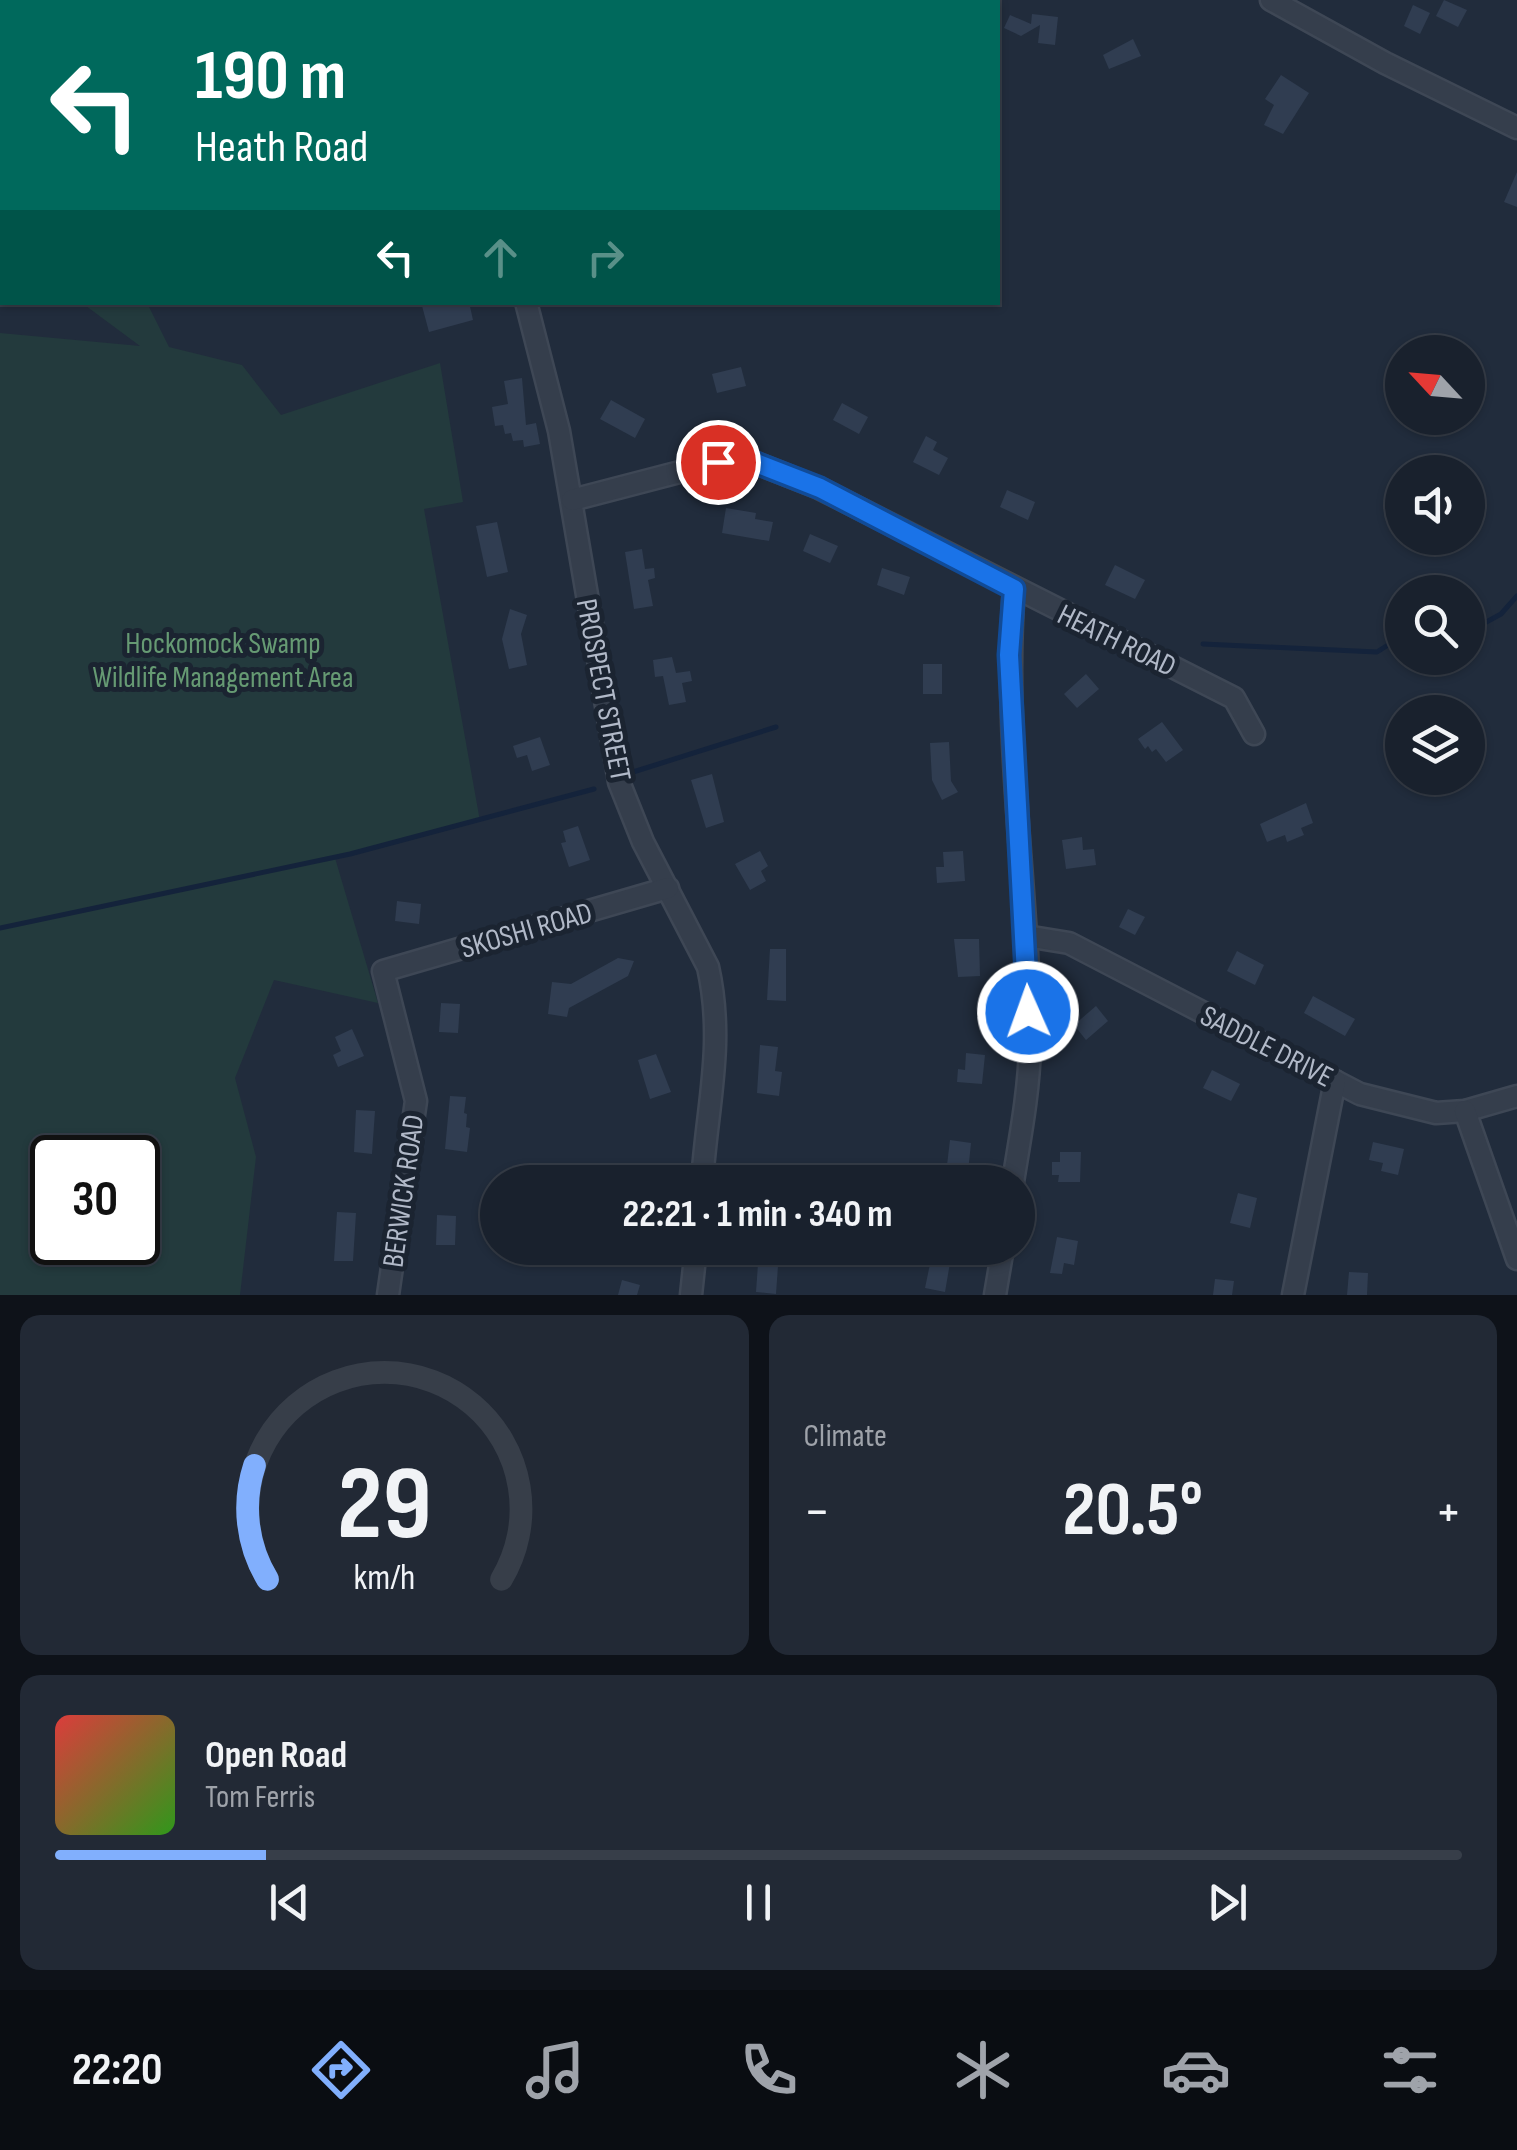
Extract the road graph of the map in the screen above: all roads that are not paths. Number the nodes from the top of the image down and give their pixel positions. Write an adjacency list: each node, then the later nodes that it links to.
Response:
1 (1271, 0): 2 (street)
2 (1517, 128)
3 (527, 305): 4 (street, PROSPECT STREET)
4 (572, 500): 5 (street, HEATH ROAD); 7 (street, PROSPECT STREET)
5 (1014, 589): 6 (street, HEATH ROAD); 8 (street)
6 (1254, 734)
7 (668, 888): 9 (street, SKOSHI ROAD); 13 (street, PROSPECT STREET)
8 (1026, 936): 10 (street, SADDLE DRIVE); 14 (street)
9 (383, 971): 18 (street, BERWICK ROAD)
10 (1335, 1081): 12 (street, SADDLE DRIVE); 21 (street)
11 (1517, 1096): 12 (street, SADDLE DRIVE)
12 (1465, 1111): 15 (street)
13 (704, 1165)
14 (1015, 1165)
15 (1517, 1259)
16 (694, 1265): 19 (street)
17 (1000, 1265): 20 (street)
18 (388, 1295)
19 (691, 1295)
20 (995, 1295)
21 (1293, 1295)

